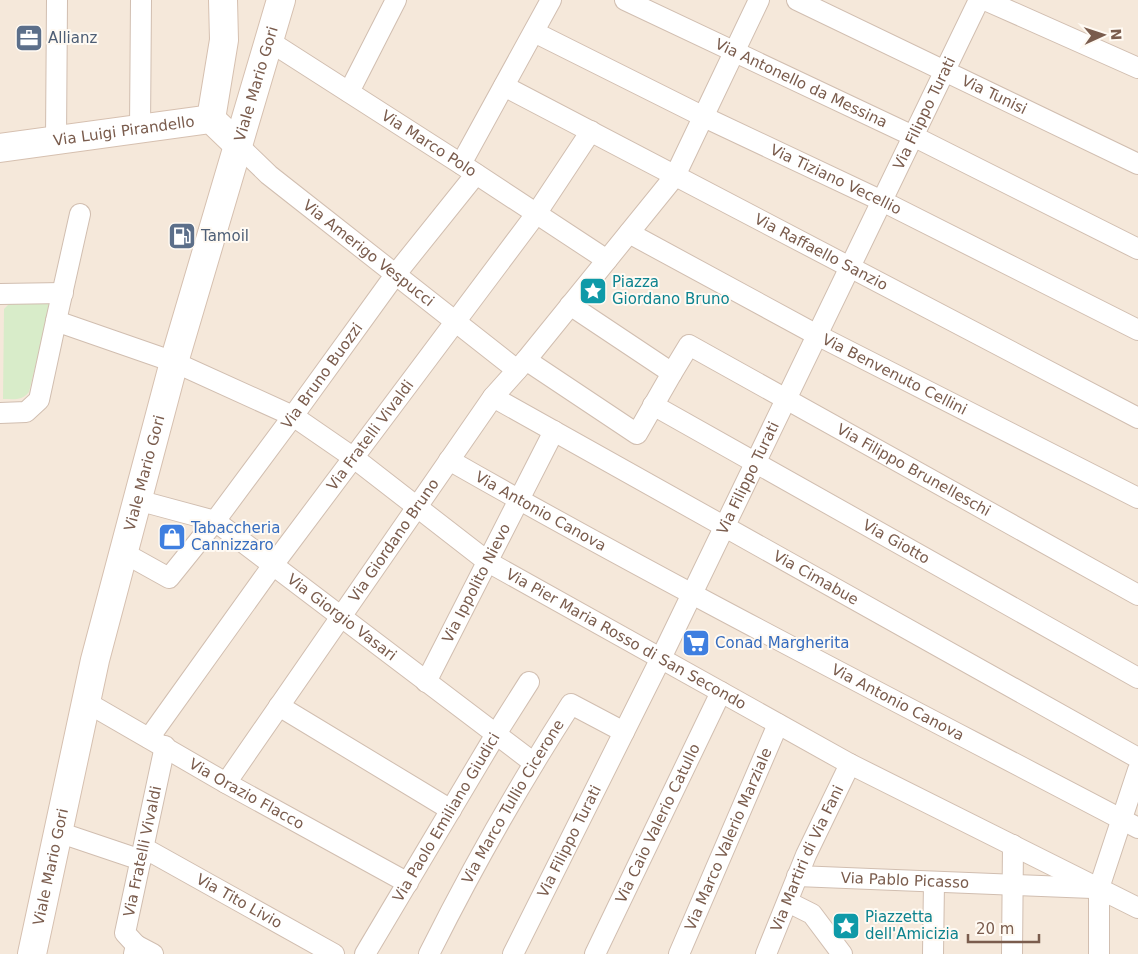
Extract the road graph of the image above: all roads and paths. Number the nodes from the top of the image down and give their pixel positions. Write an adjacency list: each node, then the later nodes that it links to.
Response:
1 (57, 0): 24 (street)
2 (141, 0): 21 (street)
3 (223, 0): 20 (main road)
4 (281, 0): 13 (main road, Viale Mario Gori)
5 (396, 0): 18 (street)
6 (551, 0): 12 (street, Via Bruno Buozzi)
7 (624, 0): 14 (street, Via Antonello da Messina)
8 (758, 0): 14 (street, Via Giordano Bruno)
9 (797, 0): 16 (street, Via Tunisi)
10 (979, 0): 16 (street, Via Filippo Turati)
11 (985, 0): 15 (street)
12 (534, 32): 17 (street, Via Bruno Buozzi); 19 (street, Via Tiziano Vecellio)
13 (269, 42): 18 (street, Via Marco Polo); 25 (main road, Viale Mario Gori)
14 (734, 52): 19 (street, Via Giordano Bruno); 23 (street, Via Antonello da Messina)
15 (1138, 68)
16 (944, 71): 23 (street, Via Filippo Turati); 27 (street, Via Tunisi)
17 (504, 86): 22 (street, Via Raffaello Sanzio); 28 (street, Via Bruno Buozzi)
18 (349, 92): 28 (street, Via Marco Polo)
19 (704, 117): 29 (street, Via Giordano Bruno); 30 (street, Via Tiziano Vecellio)
20 (211, 119): 21 (main road, Via Luigi Pirandello); 25 (main road, Via Luigi Pirandello)
21 (140, 129): 24 (main road, Via Luigi Pirandello)
22 (592, 131): 29 (street, Via Raffaello Sanzio); 32 (street, Via Fratelli Vivaldi)
23 (913, 136): 30 (street, Via Filippo Turati); 34 (street, Via Antonello da Messina)
24 (56, 140): 26 (main road, Via Luigi Pirandello)
25 (237, 144): 37 (street, Via Amerigo Vespucci); 45 (main road, Viale Mario Gori)
26 (0, 148)
27 (1138, 164)
28 (469, 169): 32 (street, Via Marco Polo); 37 (street, Via Bruno Buozzi)
29 (675, 176): 33 (street, Via Giordano Bruno); 36 (street, Via Raffaello Sanzio)
30 (882, 201): 36 (street, Via Filippo Turati); 43 (street, Via Tiziano Vecellio)
31 (80, 214): 38 (street)
32 (536, 214): 35 (street, Via Marco Polo); 42 (street, Via Fratelli Vivaldi)
33 (629, 233): 35 (street, Via Giordano Bruno); 44 (street, Via Benvenuto Cellini)
34 (1138, 249)
35 (607, 260): 40 (street, Via Giordano Bruno)
36 (850, 267): 44 (street, Via Filippo Turati); 53 (street, Via Raffaello Sanzio)
37 (395, 275): 42 (street, Via Amerigo Vespucci); 52 (street, Via Bruno Buozzi)
38 (63, 293): 39 (street); 41 (street)
39 (0, 294)
40 (570, 305): 46 (street, Via Giordano Bruno); 47 (street)
41 (56, 321): 45 (street, Via Pier Maria Rosso di San Secondo); 51 (street)
42 (455, 322): 46 (street, Via Amerigo Vespucci); 55 (street, Via Fratelli Vivaldi)
43 (1138, 330)
44 (817, 335): 49 (street, Via Filippo Turati); 58 (street, Via Benvenuto Cellini)
45 (174, 362): 52 (street, Via Pier Maria Rosso di San Secondo); 59 (main road, Viale Mario Gori)
46 (515, 363): 48 (street, Via Giordano Bruno); 50 (street, Via Amerigo Vespucci)
47 (672, 372): 49 (street, Via Filippo Brunelleschi); 50 (street)
48 (493, 397): 54 (street, Via Cimabue); 56 (street, Via Giordano Bruno)
49 (785, 398): 57 (street, Via Filippo Turati); 68 (street, Via Filippo Brunelleschi)
50 (653, 405): 57 (street, Via Giotto)
51 (0, 413)
52 (293, 416): 55 (street, Via Pier Maria Rosso di San Secondo); 62 (street, Via Bruno Buozzi)
53 (1138, 418)
54 (554, 431): 60 (street, Via Ippolito Nievo); 63 (street, Via Cimabue)
55 (354, 458): 61 (street, Via Pier Maria Rosso di San Secondo); 66 (street, Via Fratelli Vivaldi)
56 (449, 460): 60 (street, Via Antonio Canova); 61 (street, Via Giordano Bruno)
57 (755, 463): 63 (street, Via Filippo Turati); 71 (street, Via Giotto)
58 (1138, 498)
59 (137, 500): 62 (street, Via Giorgio Vasari); 64 (main road, Viale Mario Gori)
60 (519, 500): 65 (street, Via Ippolito Nievo); 67 (street, Via Antonio Canova)
61 (416, 507): 65 (street, Via Pier Maria Rosso di San Secondo); 69 (street, Via Giordano Bruno)
62 (215, 521): 64 (street, Via Bruno Buozzi); 66 (street, Via Giorgio Vasari)
63 (724, 526): 67 (street, Via Filippo Turati); 81 (street, Via Cimabue)
64 (124, 553): 75 (main road, Viale Mario Gori)
65 (488, 562): 70 (street, Via Pier Maria Rosso di San Secondo); 72 (street, Via Ippolito Nievo)
66 (273, 565): 69 (street, Via Giorgio Vasari); 80 (street, Via Fratelli Vivaldi)
67 (692, 593): 70 (street, Via Filippo Turati); 87 (street, Via Antonio Canova)
68 (1138, 595)
69 (341, 617): 72 (street, Via Giorgio Vasari); 76 (street, Via Giordano Bruno)
70 (660, 658): 74 (street, Via Pier Maria Rosso di San Secondo); 78 (street, Via Filippo Turati)
71 (1138, 678)
72 (426, 682): 79 (street, Via Giorgio Vasari)
73 (529, 682): 79 (street, Via Paolo Emiliano Giudici)
74 (721, 692): 77 (street, Via Pier Maria Rosso di San Secondo); 104 (street, Via Caio Valerio Catullo)
75 (86, 702): 80 (street, Via Orazio Flacco); 88 (main road, Viale Mario Gori)
76 (279, 706): 85 (street, Via Giordano Bruno); 86 (street)
77 (778, 724): 83 (street, Via Pier Maria Rosso di San Secondo); 105 (street, Via Marco Valerio Marziale)
78 (624, 732): 82 (street, Via Marco Tullio Cicerone); 103 (street, Via Filippo Turati)
79 (496, 734): 82 (street, Via Giorgio Vasari); 86 (street, Via Paolo Emiliano Giudici)
80 (157, 742): 85 (street, Via Orazio Flacco); 90 (street, Via Fratelli Vivaldi)
81 (1138, 758)
82 (534, 763): 102 (street, Via Marco Tullio Cicerone)
83 (850, 764): 89 (street, Via Pier Maria Rosso di San Secondo); 91 (street, Via Martiri di Via Fani)
84 (1138, 770): 87 (street)
85 (226, 783): 93 (street, Via Orazio Flacco)
86 (451, 810): 93 (street, Via Paolo Emiliano Giudici)
87 (1130, 824): 95 (street)
88 (58, 832): 90 (street, Via Tito Livio); 99 (main road, Viale Mario Gori)
89 (1013, 845): 94 (street); 95 (street, Via Pier Maria Rosso di San Secondo)
90 (143, 854): 98 (street, Via Fratelli Vivaldi); 100 (street, Via Tito Livio)
91 (797, 876): 92 (street, Via Pablo Picasso); 96 (street, Via Martiri di Via Fani)
92 (934, 882): 94 (street, Via Pablo Picasso); 108 (street)
93 (408, 883): 101 (street, Via Paolo Emiliano Giudici)
94 (1013, 885): 95 (street, Via Pablo Picasso); 109 (street)
95 (1099, 888): 97 (street, Via Pier Maria Rosso di San Secondo); 110 (street)
96 (788, 902): 106 (street, Via Martiri di Via Fani); 107 (street)
97 (1138, 908)
98 (141, 951)
99 (32, 954)
100 (334, 954)
101 (365, 954)
102 (429, 954)
103 (513, 954)
104 (594, 954)
105 (678, 954)
106 (766, 954)
107 (842, 954)
108 (933, 954)
109 (1012, 954)
110 (1099, 954)

